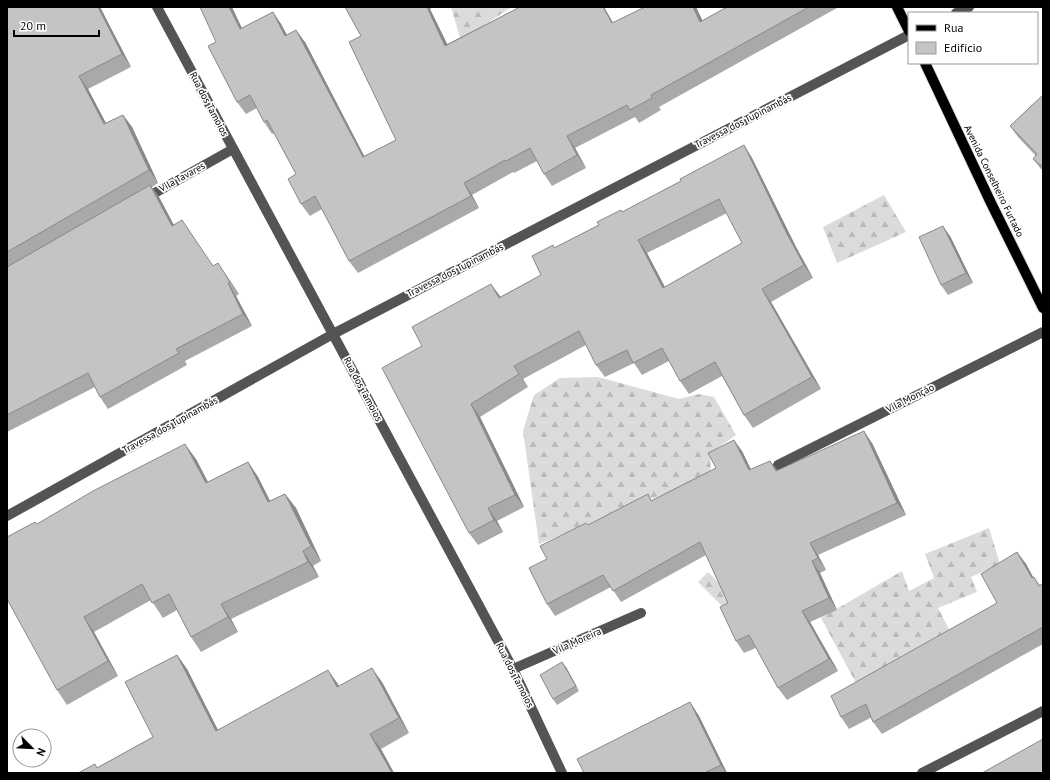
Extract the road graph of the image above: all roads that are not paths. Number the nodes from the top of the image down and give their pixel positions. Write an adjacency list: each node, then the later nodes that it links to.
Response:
1 (157, 7): 8 (street, Rua dos Tamoios)
2 (896, 7): 5 (main road)
3 (969, 7): 4 (street)
4 (958, 12)
5 (908, 29)
6 (908, 36): 12 (street, Travessa dos Tupinambás)
7 (925, 64): 10 (main road, Avenida Conselheiro Furtado)
8 (233, 149): 9 (street, Vila Tavares); 12 (street, Rua dos Tamoios)
9 (138, 202)
10 (1043, 308)
11 (1043, 332): 13 (street, Vila Monção)
12 (333, 334): 14 (street, Travessa dos Tupinambás); 16 (street, Rua dos Tamoios)
13 (778, 465)
14 (7, 516)
15 (641, 613): 16 (street, Vila Moreira)
16 (513, 670): 18 (street, Rua dos Tamoios)
17 (1043, 711): 19 (street)
18 (562, 773)
19 (922, 773)

